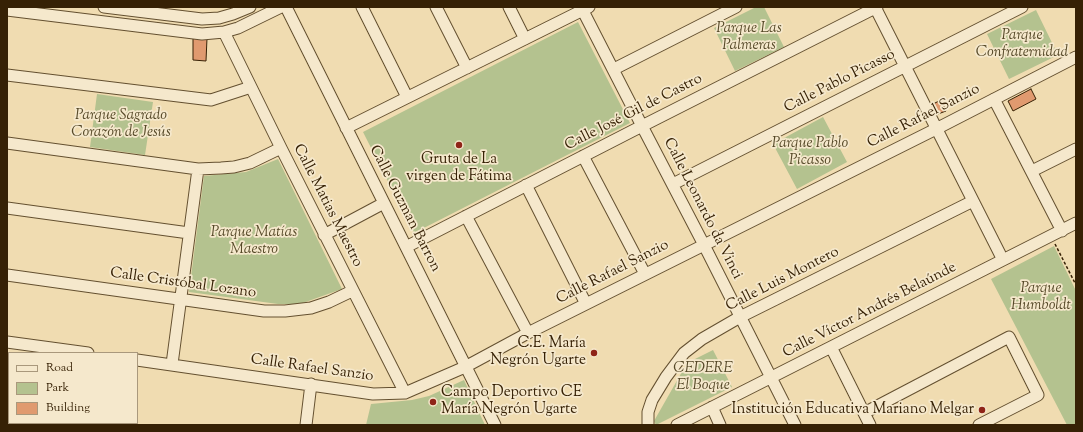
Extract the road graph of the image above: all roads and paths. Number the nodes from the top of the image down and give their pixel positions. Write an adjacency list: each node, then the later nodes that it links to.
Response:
1 (104, 7): 13 (street)
2 (250, 7): 13 (street)
3 (281, 7): 14 (street)
4 (286, 7): 25 (street, Calle Guzman Barron)
5 (362, 7): 22 (street)
6 (436, 7): 18 (street)
7 (508, 7): 15 (street)
8 (736, 7): 19 (street)
9 (876, 7): 17 (street); 24 (street, Calle José Gil de Castro)
10 (1022, 7): 17 (street, Calle Pablo Picasso)
11 (584, 8): 15 (street); 19 (street, Calle Leonardo da Vinci)
12 (7, 10): 14 (street)
13 (151, 10)
14 (224, 32): 21 (street, Calle Matias Maestro)
15 (525, 39): 18 (street)
16 (1076, 57): 23 (street, Calle Rafael Sanzio)
17 (905, 66): 26 (street); 33 (street, Calle Pablo Picasso)
18 (467, 68): 22 (street)
19 (614, 69): 24 (street, Calle Leonardo da Vinci)
20 (7, 75): 21 (street)
21 (251, 87): 28 (street, Calle Matias Maestro)
22 (407, 97): 25 (street)
23 (994, 99): 26 (street, Calle Rafael Sanzio); 32 (street)
24 (642, 126): 30 (street, Calle José Gil de Castro); 33 (street, Calle Leonardo da Vinci)
25 (346, 128): 36 (street, Calle Guzman Barron)
26 (936, 128): 35 (street); 44 (street, Calle Rafael Sanzio)
27 (7, 143): 31 (street)
28 (281, 148): 31 (street); 42 (street, Calle Matias Maestro)
29 (1076, 149): 32 (street)
30 (583, 156): 34 (street, Calle José Gil de Castro); 47 (street)
31 (198, 169): 41 (street)
32 (1032, 172): 40 (street)
33 (673, 184): 44 (street, Calle Leonardo da Vinci)
34 (526, 185): 38 (street, Calle José Gil de Castro); 52 (street)
35 (973, 201): 46 (street); 53 (street, Calle Luis Montero)
36 (384, 203): 42 (street); 45 (street, Calle Guzman Barron)
37 (7, 208): 41 (street)
38 (466, 216): 45 (street, Calle José Gil de Castro); 54 (street)
39 (1076, 224): 40 (street, Calle Víctor Andrés Belaúnde)
40 (1062, 231): 43 (street, Calle Víctor Andrés Belaúnde)
41 (189, 233): 51 (street)
42 (324, 235): 50 (street, Calle Matias Maestro)
43 (1051, 236): 46 (street, Calle Víctor Andrés Belaúnde); 49 (path)
44 (704, 245): 47 (street, Calle Rafael Sanzio); 53 (street, Calle Leonardo da Vinci)
45 (406, 247): 60 (street, Calle Guzman Barron)
46 (1003, 260): 56 (street, Calle Víctor Andrés Belaúnde)
47 (645, 274): 52 (street, Calle Rafael Sanzio)
48 (7, 275): 51 (street, Calle Cristóbal Lozano)
49 (1076, 285)
50 (352, 291): 51 (street, Calle Cristóbal Lozano); 63 (street, Calle Matias Maestro)
51 (181, 299): 59 (street)
52 (586, 304): 54 (street, Calle Rafael Sanzio)
53 (740, 317): 61 (street, Calle Leonardo da Vinci); 68 (street, Calle Luis Montero)
54 (528, 333): 60 (street, Calle Rafael Sanzio)
55 (7, 342): 57 (street)
56 (831, 347): 61 (street, Calle Víctor Andrés Belaúnde); 65 (street)
57 (81, 352)
58 (138, 360): 59 (street, Calle Rafael Sanzio)
59 (172, 364): 62 (street, Calle Rafael Sanzio)
60 (466, 367): 63 (street, Calle Rafael Sanzio); 67 (street, Calle Guzman Barron)
61 (772, 377): 64 (street, Calle Víctor Andrés Belaúnde); 71 (street, Calle Leonardo da Vinci)
62 (312, 384): 63 (street, Calle Rafael Sanzio); 66 (street)
63 (405, 393)
64 (712, 407): 69 (street, Calle Víctor Andrés Belaúnde); 70 (street)
65 (864, 413): 72 (street); 73 (street)
66 (306, 425)
67 (495, 425)
68 (648, 425)
69 (677, 425)
70 (720, 425)
71 (796, 425)
72 (870, 425)
73 (979, 425)

